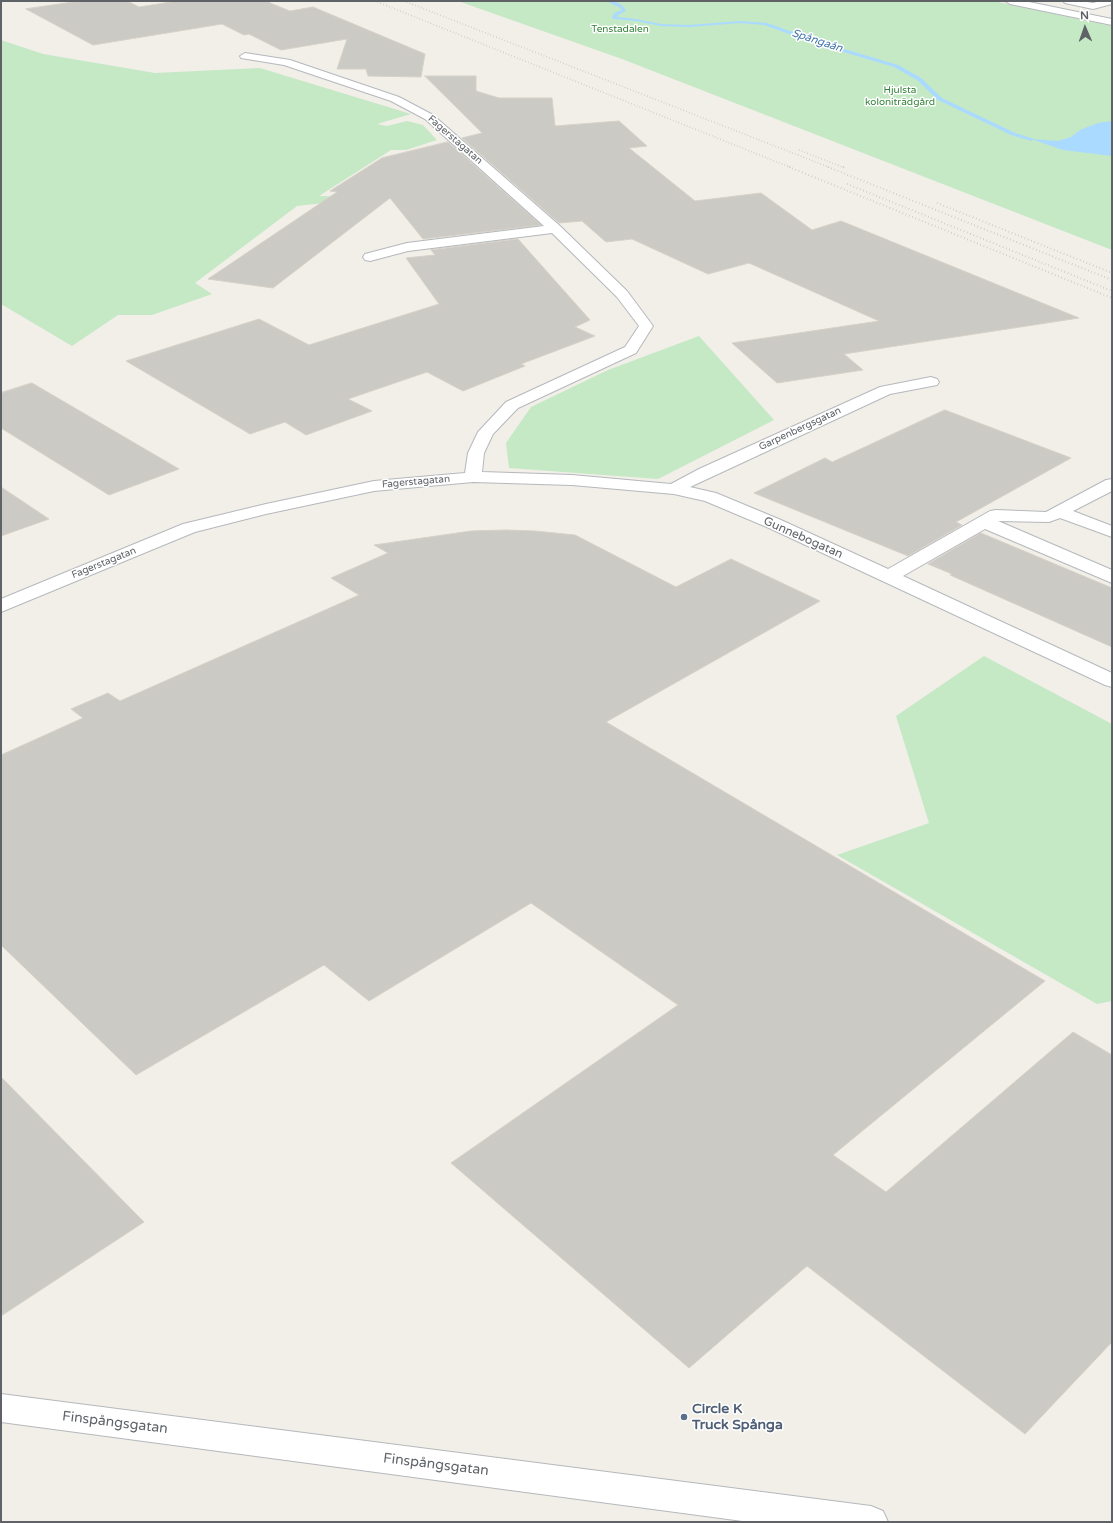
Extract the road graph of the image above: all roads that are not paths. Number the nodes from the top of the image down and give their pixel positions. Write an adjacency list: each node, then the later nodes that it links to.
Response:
1 (1068, 1): 2 (street)
2 (1111, 1)
3 (1016, 2): 4 (street)
4 (1112, 22)
5 (245, 56): 6 (street, Fagerstagatan)
6 (555, 229): 7 (street); 9 (street, Fagerstagatan)
7 (370, 257)
8 (931, 382): 11 (street, Garpenbergsgatan)
9 (473, 477): 11 (street, Gunnebogatan); 17 (street, Fagerstagatan)
10 (1112, 484): 12 (street)
11 (674, 489): 15 (street, Gunnebogatan)
12 (1059, 512): 13 (street); 14 (street)
13 (984, 522): 15 (street); 16 (street)
14 (1112, 532)
15 (888, 576): 18 (street, Gunnebogatan)
16 (1112, 577)
17 (1, 606)
18 (1112, 681)
19 (1, 1408): 20 (street, Finspångsgatan)
20 (871, 1522)

